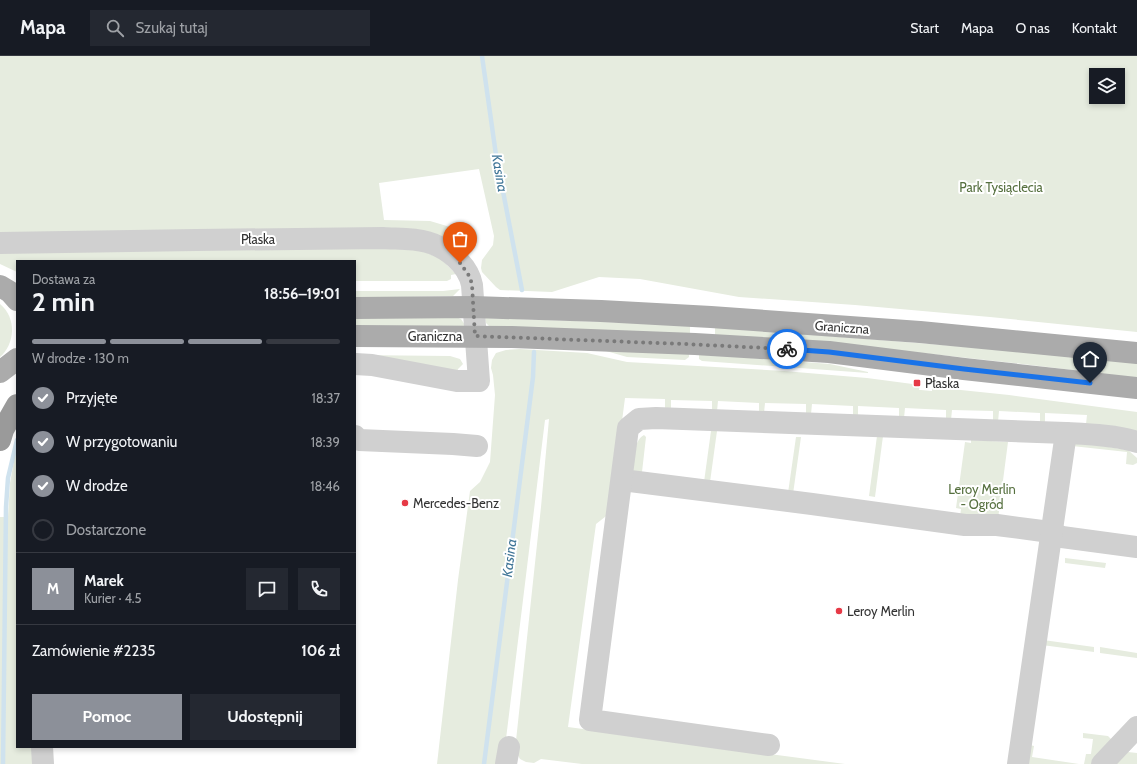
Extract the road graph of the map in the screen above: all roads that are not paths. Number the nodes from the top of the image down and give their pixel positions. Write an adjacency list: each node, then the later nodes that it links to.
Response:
1 (0, 243): 4 (street, Płaska)
2 (0, 286): 3 (main road)
3 (16, 299)
4 (474, 307): 5 (main road, Graniczna); 7 (street, Płaska); 8 (main road, Graniczna)
5 (356, 308)
6 (356, 336): 7 (main road, Graniczna)
7 (475, 336): 10 (street, Płaska); 12 (main road, Graniczna)
8 (1137, 353)
9 (16, 360): 11 (main road)
10 (356, 364)
11 (0, 372)
12 (1137, 388)
13 (16, 407): 16 (highway)
14 (1066, 433): 17 (street); 19 (street); 20 (street)
15 (356, 437): 18 (street)
16 (0, 440)
17 (1137, 442)
18 (477, 446)
19 (622, 480): 20 (street); 23 (street)
20 (1050, 532): 21 (street); 26 (street)
21 (1137, 547)
22 (1137, 727): 27 (street)
23 (769, 745)
24 (42, 748): 25 (street)
25 (43, 764)
26 (1018, 764)
27 (1102, 764)

